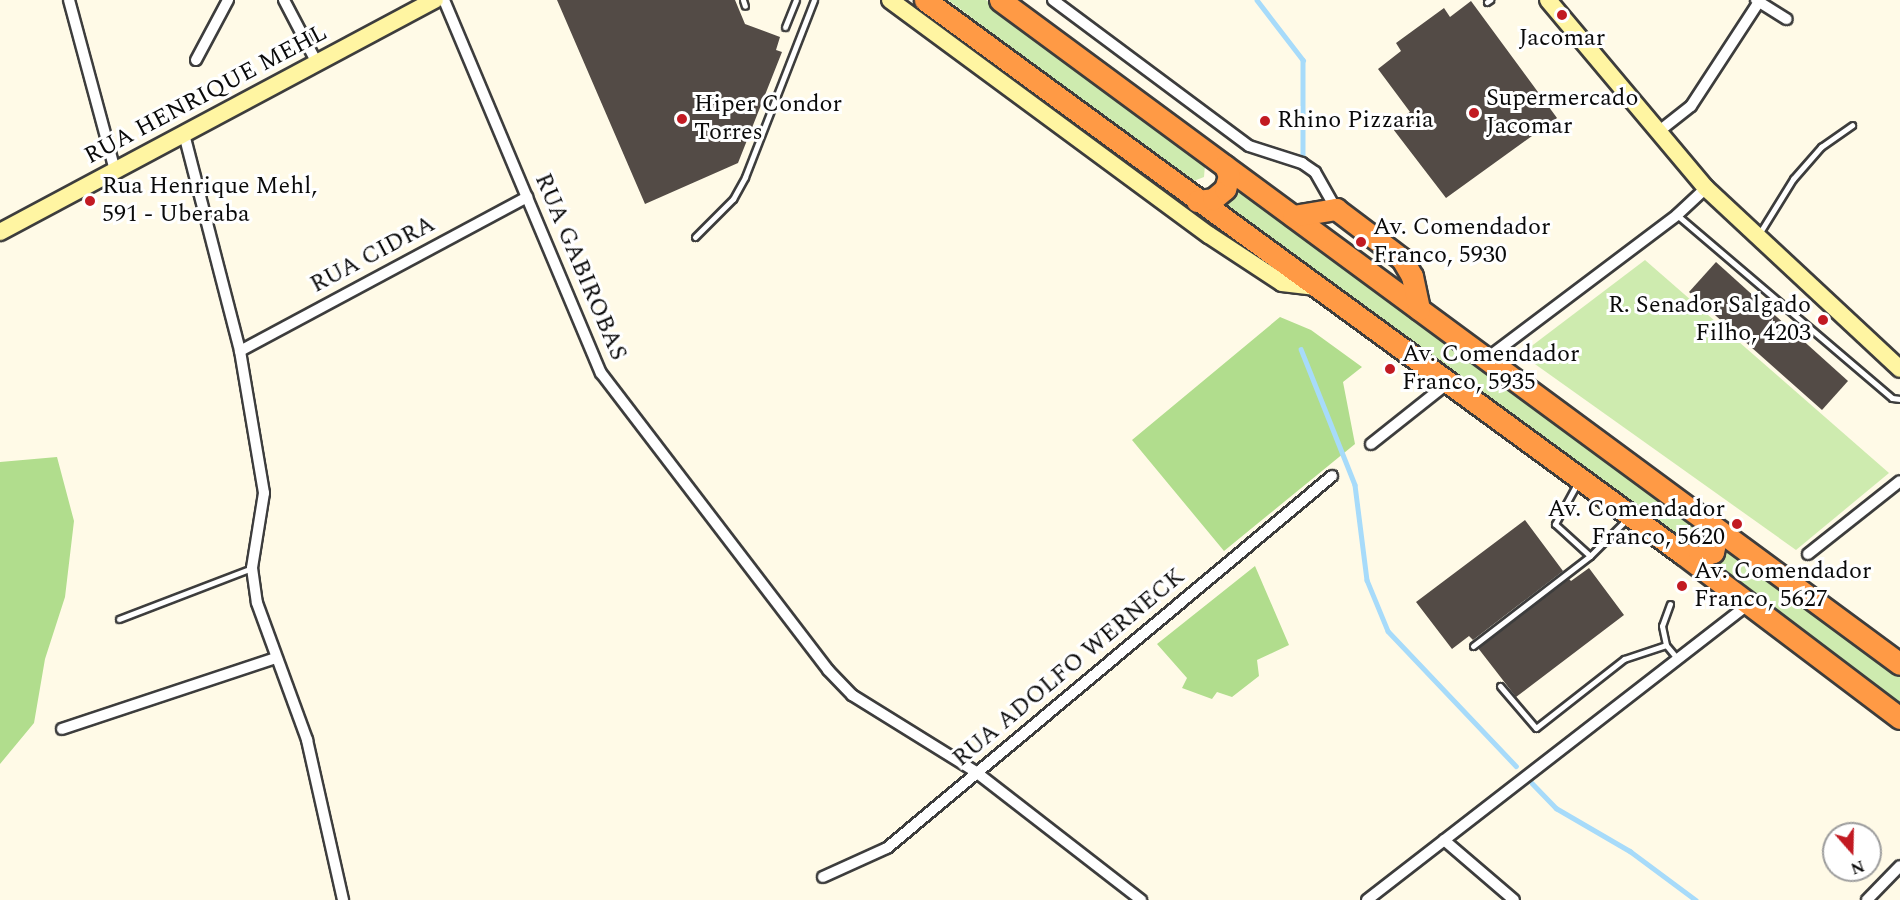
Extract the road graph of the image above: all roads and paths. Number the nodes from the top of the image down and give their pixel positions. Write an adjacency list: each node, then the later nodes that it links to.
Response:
1 (69, 0): 22 (street)
2 (228, 0): 16 (street)
3 (284, 0): 17 (street)
4 (444, 0): 24 (street, RUA GABIROBAS)
5 (796, 0): 15 (lane)
6 (814, 0): 31 (lane)
7 (890, 0): 32 (main road)
8 (925, 0): 25 (highway)
9 (1000, 0): 21 (highway)
10 (1053, 0): 26 (street)
11 (1548, 0): 19 (main road)
12 (1758, 1): 14 (street); 19 (street)
13 (425, 2): 17 (main road, RUA HENRIQUE MEHL)
14 (1786, 19)
15 (785, 27)
16 (196, 60)
17 (317, 63): 20 (main road, RUA HENRIQUE MEHL)
18 (1852, 125): 30 (lane)
19 (1658, 132): 23 (main road)
20 (184, 134): 22 (main road, RUA HENRIQUE MEHL); 34 (street)
21 (1225, 166): 25 (highway); 28 (highway)
22 (115, 171): 29 (main road, RUA HENRIQUE MEHL)
23 (1706, 188): 27 (street); 30 (main road)
24 (527, 197): 34 (street, RUA CIDRA); 60 (street, RUA GABIROBAS)
25 (1197, 201): 32 (highway)
26 (1336, 209): 28 (highway); 33 (highway)
27 (1677, 215): 35 (street); 38 (lane)
28 (1293, 216): 33 (highway)
29 (0, 232)
30 (1757, 236): 36 (main road)
31 (695, 237)
32 (1314, 287): 37 (highway)
33 (1419, 309): 35 (highway)
34 (240, 351): 48 (street)
35 (1486, 359): 44 (highway)
36 (1900, 369)
37 (1448, 384): 39 (street); 41 (highway)
38 (1900, 399)
39 (1371, 444)
40 (1332, 476): 60 (street, RUA ADOLFO WERNECK)
41 (1579, 480): 43 (highway); 47 (lane)
42 (1900, 481): 46 (street)
43 (1630, 517): 45 (highway); 47 (lane)
44 (1710, 524): 45 (highway); 56 (highway)
45 (1683, 554): 50 (highway)
46 (1808, 554)
47 (1590, 556): 53 (lane)
48 (252, 568): 51 (lane); 54 (street)
49 (1670, 604): 52 (lane)
50 (1748, 604): 55 (street); 58 (highway)
51 (119, 619)
52 (1666, 645): 55 (lane); 57 (lane)
53 (1473, 646)
54 (276, 658): 59 (street); 64 (street)
55 (1678, 660): 61 (street)
56 (1900, 664)
57 (1500, 686)
58 (1900, 718)
59 (62, 729)
60 (976, 772): 63 (street, RUA ADOLFO WERNECK); 65 (street, RUA GABIROBAS)
61 (1444, 840): 66 (street); 67 (street)
62 (1900, 866): 68 (street)
63 (823, 877)
64 (343, 900)
65 (1141, 900)
66 (1367, 900)
67 (1514, 900)
68 (1867, 900)

